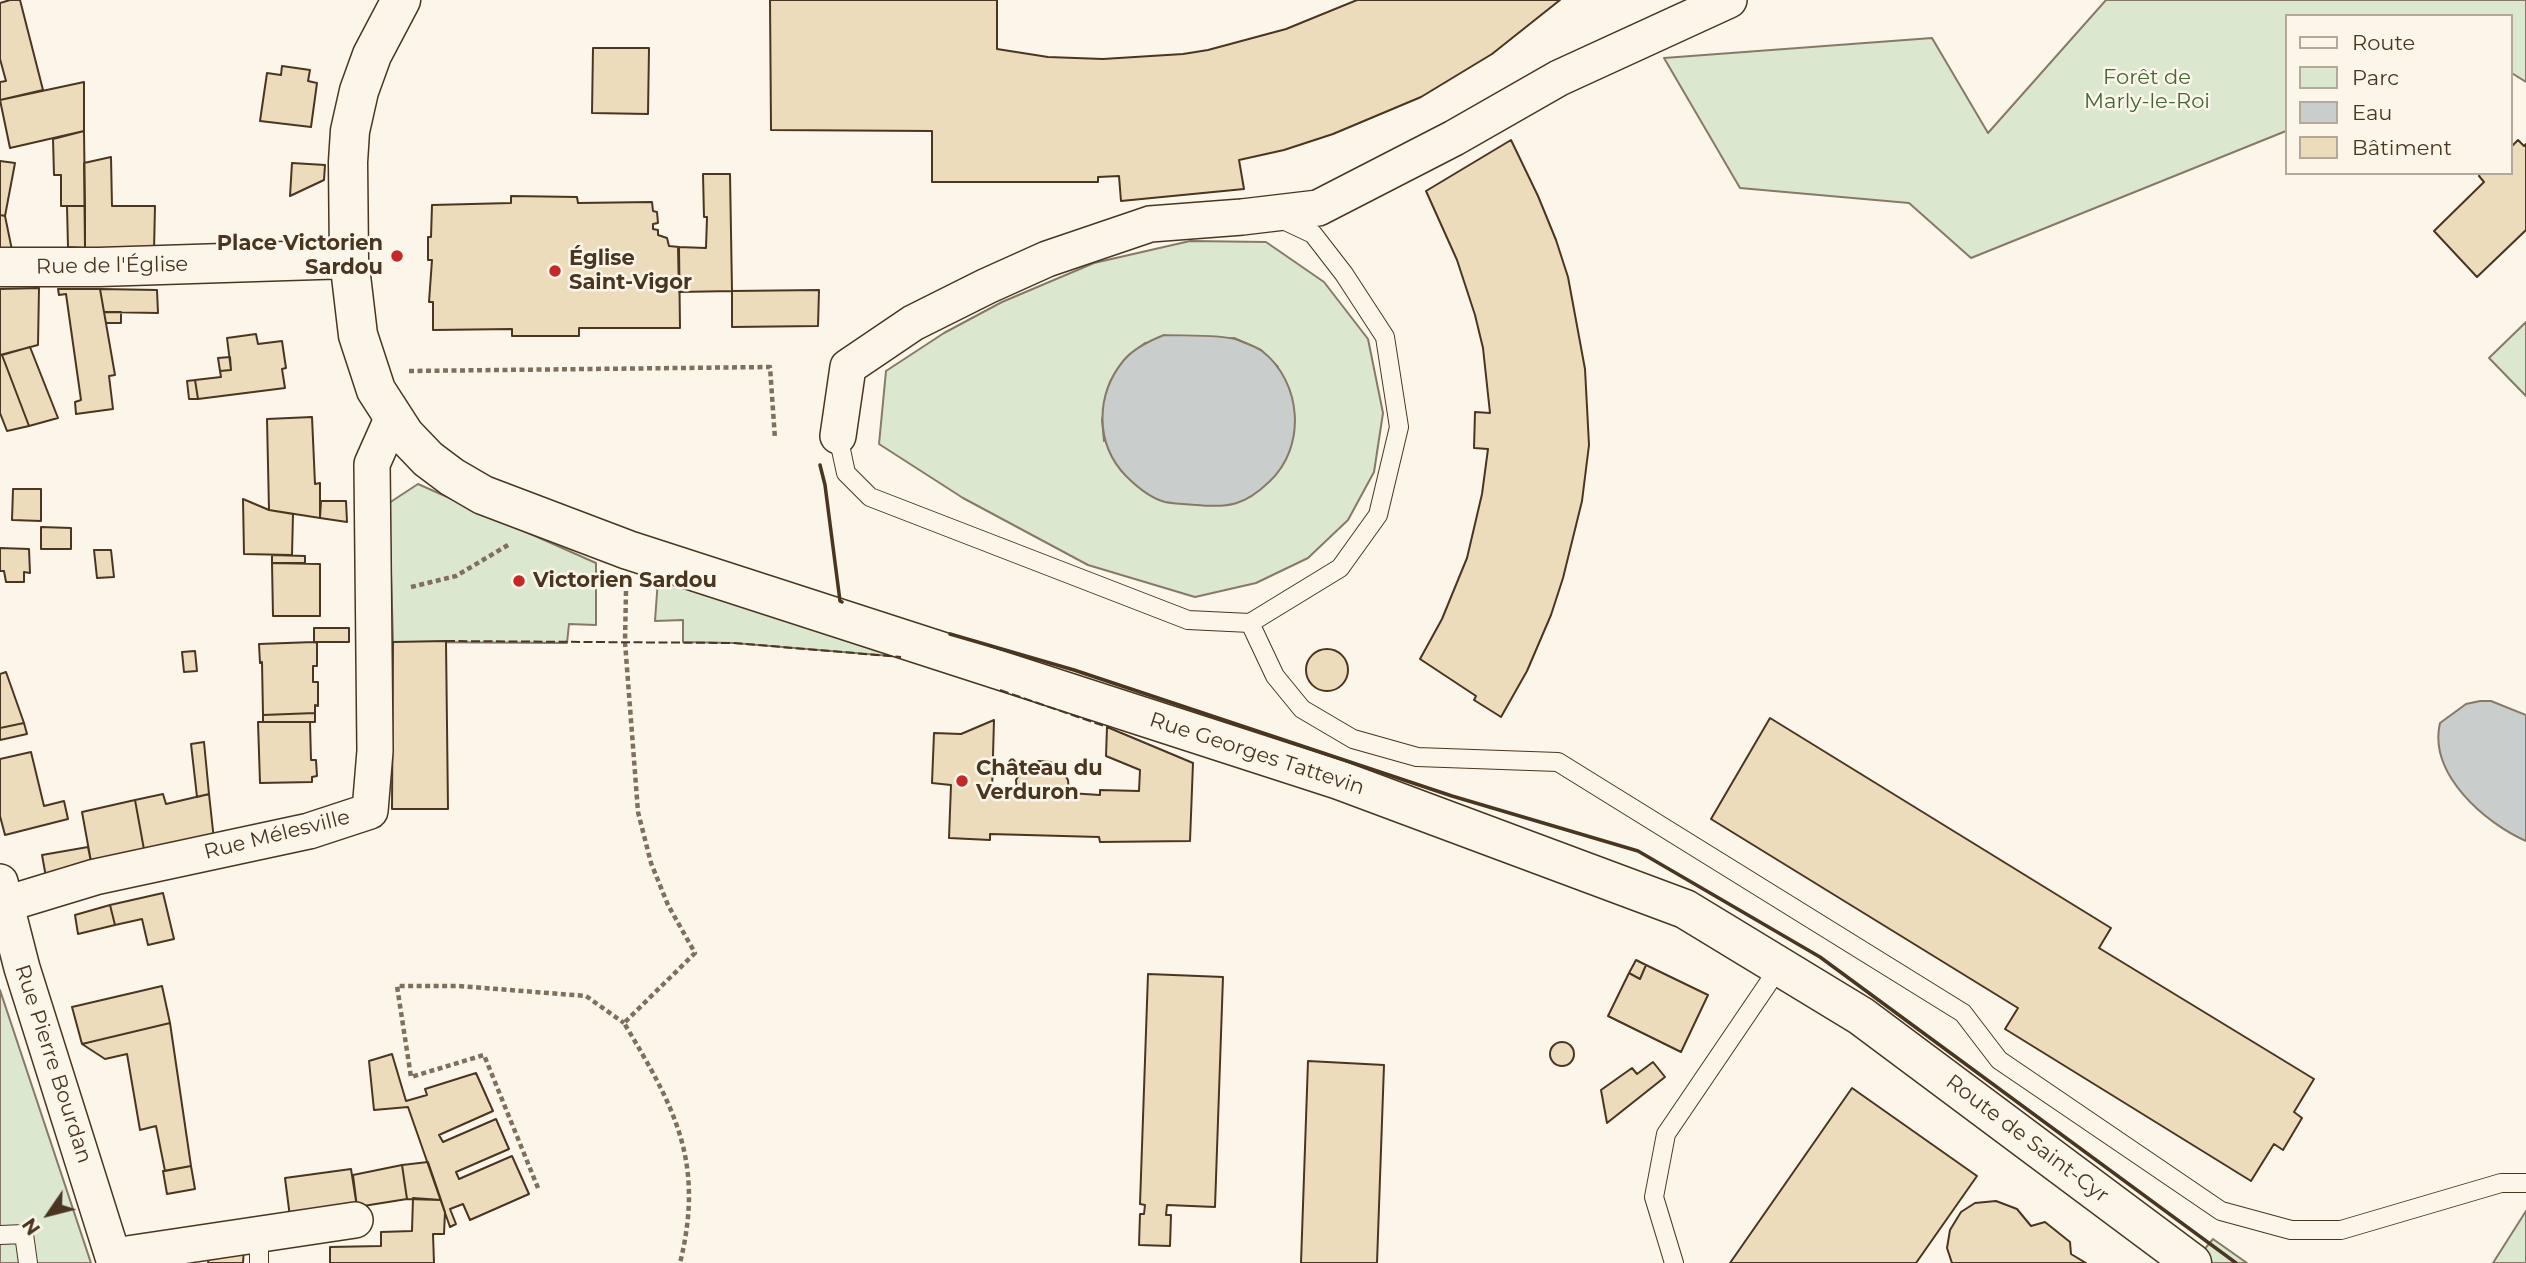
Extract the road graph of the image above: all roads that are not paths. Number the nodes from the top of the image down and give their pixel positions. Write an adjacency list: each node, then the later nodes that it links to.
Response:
1 (401, 0): 4 (main road)
2 (1729, 0): 3 (street)
3 (1270, 214): 7 (street); 8 (lane)
4 (349, 259): 5 (main road, Rue de l'Église); 6 (main road, Rue Georges Tattevin)
5 (0, 267)
6 (393, 419): 9 (street, Rue Mélesville); 11 (main road, Rue Georges Tattevin)
7 (838, 436): 8 (lane)
8 (1250, 623): 13 (lane)
9 (3, 893): 10 (street, Rue Pierre Bourdan)
10 (11, 965): 17 (street, Rue Pierre Bourdan)
11 (1780, 966): 12 (main road, Rue Georges Tattevin); 19 (lane)
12 (1861, 1016): 20 (main road, Route de Saint-Cyr)
13 (2526, 1183)
14 (355, 1220): 16 (street)
15 (0, 1235): 18 (lane)
16 (259, 1249): 17 (street)
17 (114, 1259)
18 (28, 1263)
19 (1674, 1263)
20 (2192, 1263)

